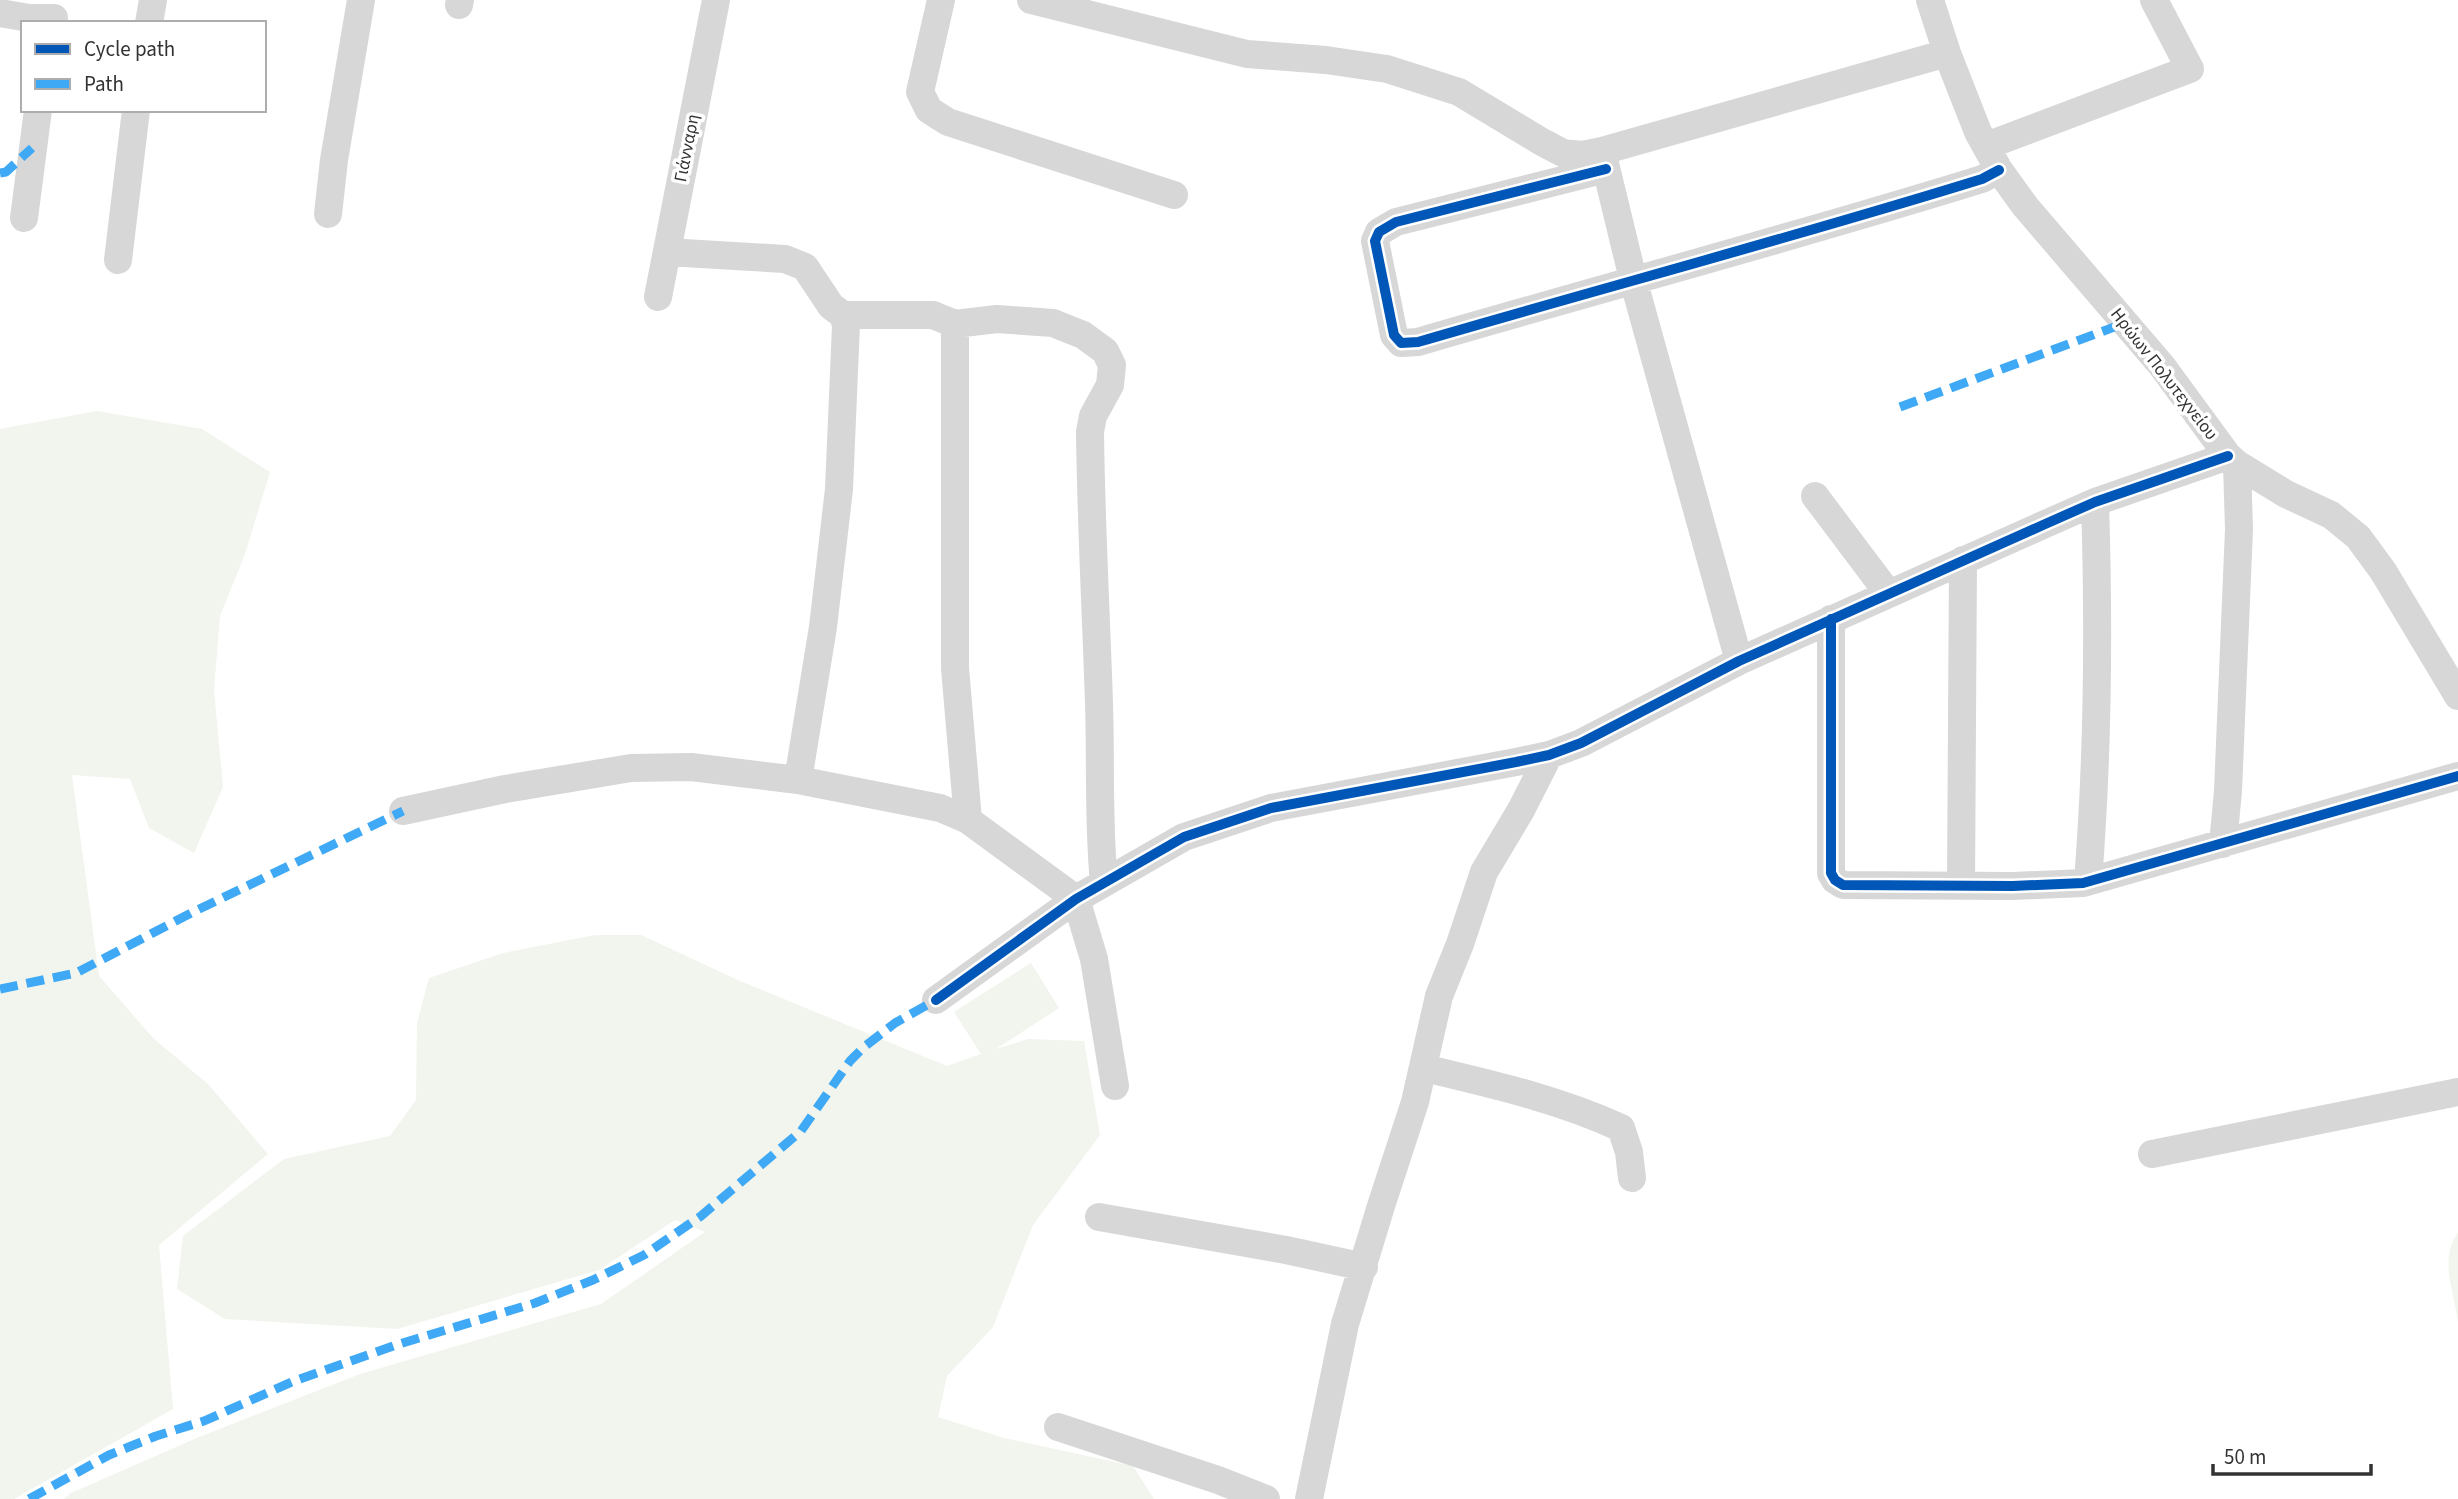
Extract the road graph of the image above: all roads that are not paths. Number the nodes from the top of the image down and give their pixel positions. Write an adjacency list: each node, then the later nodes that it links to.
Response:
1 (153, 0): 10 (street)
2 (361, 0): 17 (street)
3 (716, 0): 19 (street, Γιάνναρη)
4 (941, 0): 16 (street)
5 (1031, 0): 15 (street)
6 (1930, 0): 11 (street, Ηρώων Πολυτεχνείου)
7 (2154, 0): 14 (street)
8 (0, 13): 9 (street)
9 (55, 14)
10 (149, 21)
11 (1947, 53): 14 (street, Ηρώων Πολυτεχνείου); 15 (street)
12 (38, 112): 18 (street)
13 (136, 112): 20 (street)
14 (1992, 158): 21 (street); 25 (street, Ηρώων Πολυτεχνείου)
15 (1604, 160): 21 (street); 21 (street)
16 (1174, 195)
17 (328, 214)
18 (24, 218)
19 (667, 252): 22 (street, Γιάνναρη); 23 (street)
20 (118, 261)
21 (1633, 279): 31 (street)
22 (658, 297)
23 (843, 314): 24 (street); 35 (street)
24 (955, 324): 37 (street); 40 (street)
25 (2233, 460): 27 (street); 32 (street, Ηρώων Πολυτεχνείου); 38 (street)
26 (1815, 496): 29 (street)
27 (2095, 502): 28 (street); 39 (street)
28 (1963, 560): 29 (street); 41 (street)
29 (1888, 593): 30 (street)
30 (1831, 619): 31 (street); 41 (street)
31 (1738, 661): 33 (street)
32 (2458, 696)
33 (1549, 755): 40 (street); 44 (street)
34 (2458, 776): 38 (street)
35 (798, 780): 36 (street); 37 (street)
36 (403, 811)
37 (968, 820): 42 (street)
38 (2223, 844): 39 (street)
39 (2088, 881): 41 (street)
40 (1104, 883): 42 (street)
41 (1961, 886)
42 (1076, 899): 43 (street); 45 (street)
43 (936, 1000)
44 (1424, 1068): 48 (street); 50 (street)
45 (1115, 1086)
46 (2458, 1093): 47 (street)
47 (2152, 1154)
48 (1632, 1178)
49 (1099, 1217): 50 (street)
50 (1364, 1267): 53 (street)
51 (1058, 1427): 52 (street)
52 (1266, 1499)
53 (1309, 1499)

